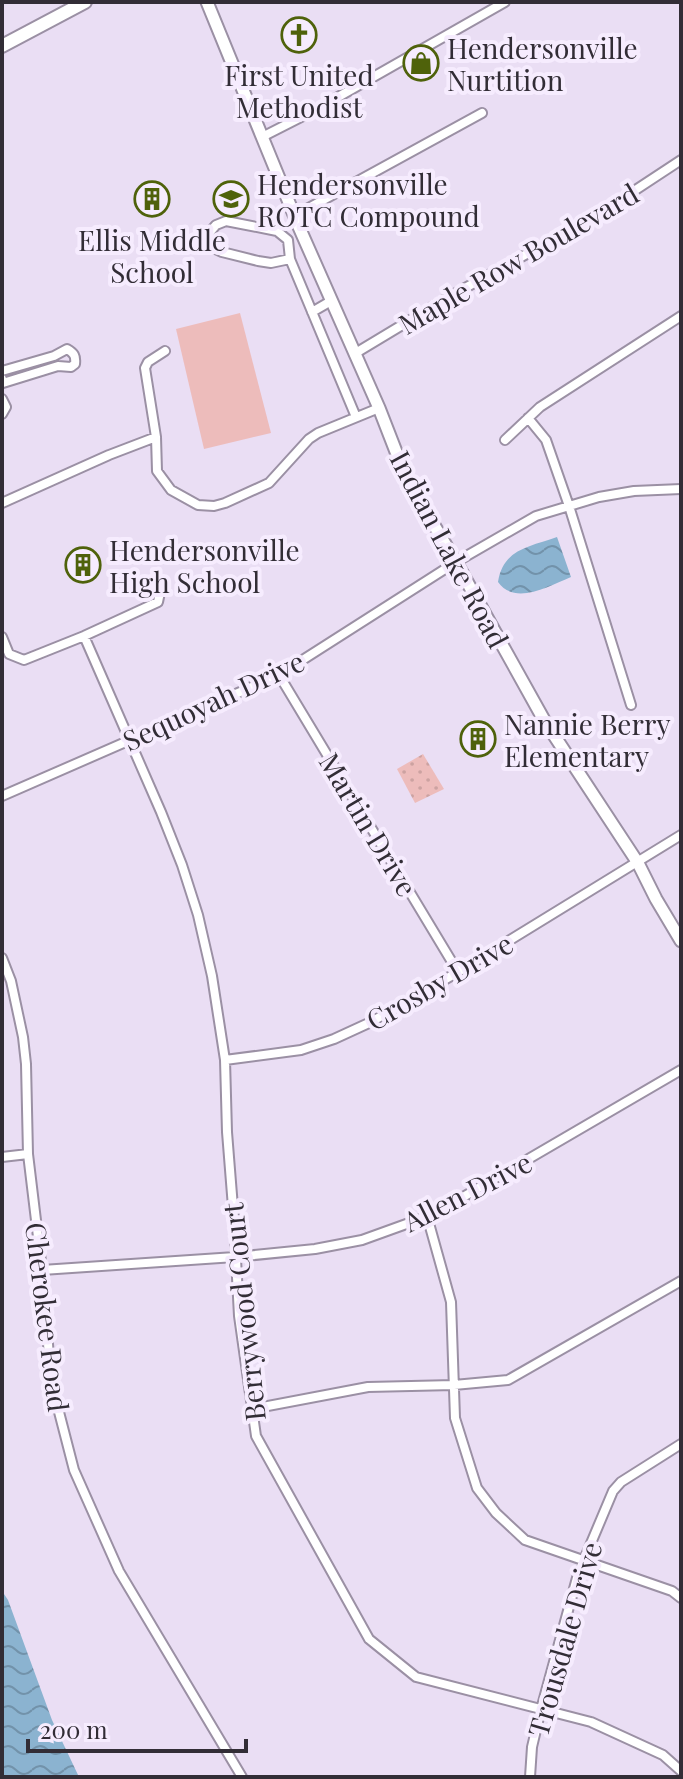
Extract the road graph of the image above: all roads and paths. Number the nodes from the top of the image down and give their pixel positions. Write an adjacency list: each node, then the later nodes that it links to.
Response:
1 (85, 2): 4 (main road)
2 (207, 2): 6 (street, Indian Lake Road)
3 (505, 2): 6 (street)
4 (2, 46)
5 (482, 113): 8 (street)
6 (262, 137): 8 (street, Indian Lake Road)
7 (681, 160): 14 (street, Maple Row Boulevard)
8 (294, 216): 10 (street, Indian Lake Road)
9 (290, 259): 9 (street); 11 (street)
10 (331, 301): 11 (street); 14 (street, Indian Lake Road)
11 (312, 312): 20 (street)
12 (681, 316): 21 (street)
13 (165, 351): 22 (street)
14 (354, 354): 18 (street, Indian Lake Road)
15 (2, 371): 16 (street)
16 (2, 382): 17 (street)
17 (2, 399): 19 (street)
18 (379, 408): 20 (street); 27 (street, Indian Lake Road)
19 (2, 414)
20 (356, 417): 22 (street)
21 (528, 418): 23 (street); 26 (street)
22 (156, 437): 25 (street)
23 (505, 440)
24 (681, 489): 26 (street, Sequoyah Drive)
25 (2, 503)
26 (569, 506): 27 (street, Sequoyah Drive); 32 (street)
27 (456, 562): 31 (street, Sequoyah Drive); 36 (street, Indian Lake Road)
28 (162, 583): 29 (street)
29 (84, 636): 30 (street); 33 (street, Berrywood Court)
30 (2, 637)
31 (279, 675): 33 (street, Sequoyah Drive); 39 (street, Martin Drive)
32 (631, 705)
33 (129, 740): 34 (street, Sequoyah Drive); 40 (street, Berrywood Court)
34 (2, 796)
35 (681, 835): 36 (street, Crosby Drive)
36 (638, 863): 37 (street, Indian Lake Road); 39 (street, Crosby Drive)
37 (681, 941)
38 (2, 958): 42 (street, Cherokee Road)
39 (458, 972): 40 (street, Crosby Drive)
40 (225, 1060): 45 (street, Berrywood Court)
41 (681, 1070): 44 (street, Allen Drive)
42 (28, 1154): 43 (street); 46 (street, Cherokee Road)
43 (2, 1157)
44 (427, 1216): 45 (street, Allen Drive); 48 (street)
45 (235, 1257): 46 (street, Allen Drive); 49 (street, Berrywood Court)
46 (42, 1270): 55 (street, Cherokee Road)
47 (681, 1281): 48 (street)
48 (454, 1385): 49 (street); 51 (street)
49 (252, 1409): 53 (street, Berrywood Court)
50 (681, 1444): 51 (street, Trousdale Drive)
51 (583, 1560): 52 (street); 53 (street, Trousdale Drive)
52 (681, 1598)
53 (541, 1709): 54 (street, Berrywood Court); 56 (street, Trousdale Drive)
54 (681, 1771)
55 (242, 1777)
56 (530, 1777)

